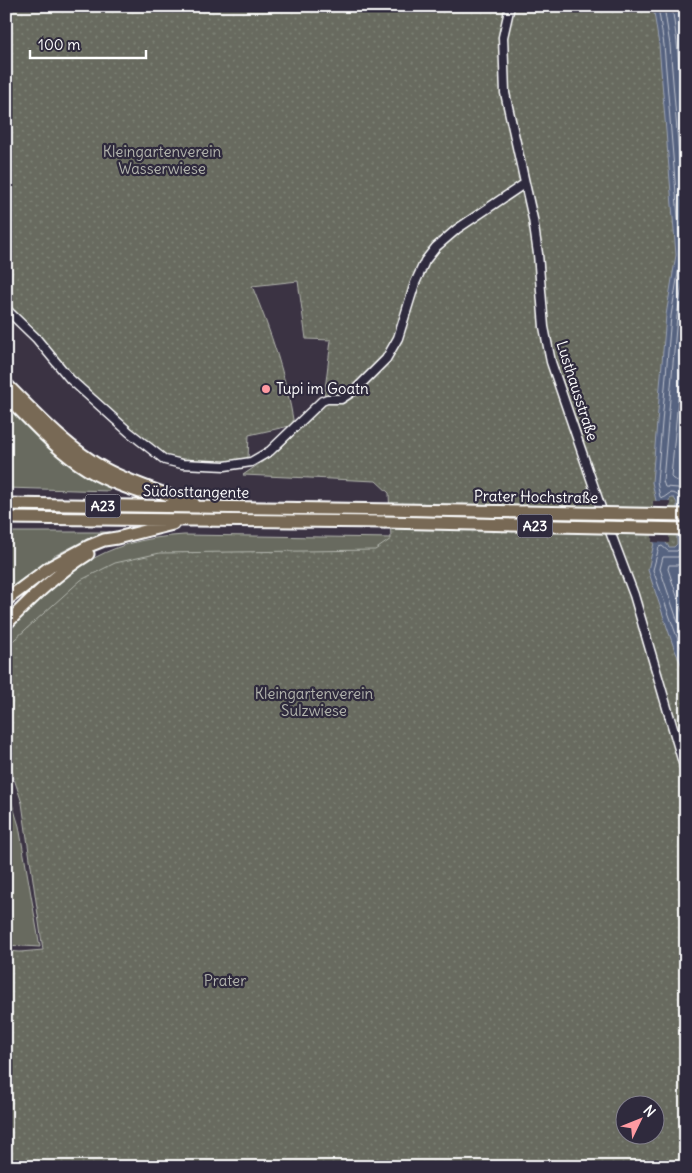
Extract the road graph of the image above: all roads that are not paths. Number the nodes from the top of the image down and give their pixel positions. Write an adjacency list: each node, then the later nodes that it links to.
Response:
1 (510, 6): 2 (street, Lusthausstraße)
2 (524, 184): 3 (street); 17 (street, Lusthausstraße)
3 (6, 310)
4 (6, 384): 7 (highway)
5 (6, 396): 7 (highway)
6 (6, 504): 7 (highway, Südosttangente / A23)
7 (200, 507): 8 (highway, Südosttangente / A23)
8 (385, 508): 9 (highway, Prater Hochstraße / A23, bridge)
9 (686, 515)
10 (6, 518): 11 (highway, Südosttangente / A23)
11 (189, 520): 12 (highway, Südosttangente / A23); 14 (highway)
12 (384, 522): 13 (highway, Prater Hochstraße / A23, bridge)
13 (686, 529)
14 (117, 538): 15 (highway); 16 (highway)
15 (6, 600)
16 (6, 624)
17 (686, 773)

